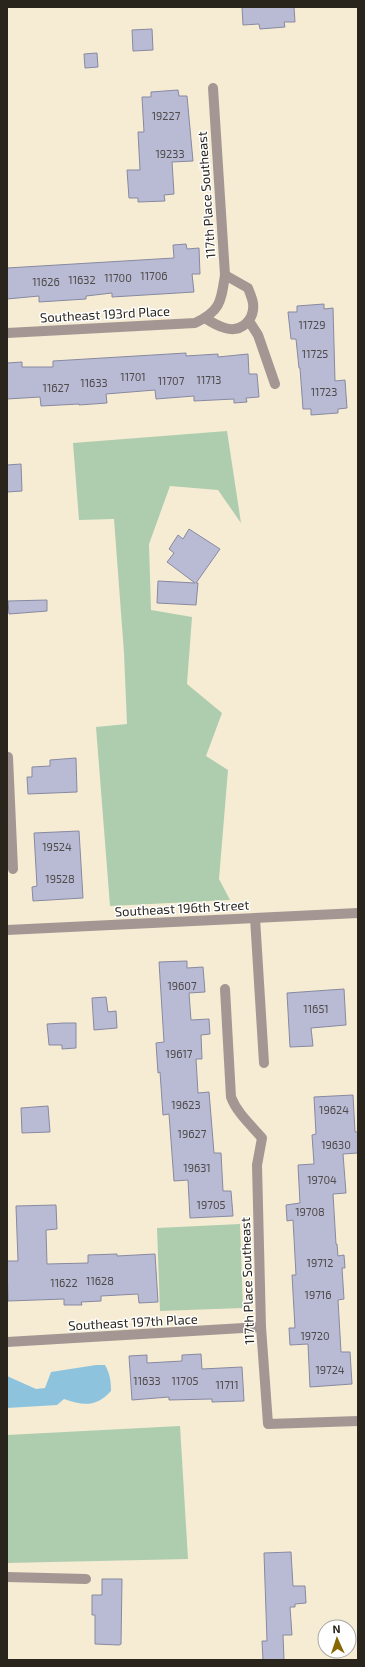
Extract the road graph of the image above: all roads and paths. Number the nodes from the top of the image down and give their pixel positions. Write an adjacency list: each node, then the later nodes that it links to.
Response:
1 (213, 88): 2 (street, 117th Place Southeast)
2 (224, 275): 3 (street, 117th Place Southeast); 5 (street)
3 (221, 300): 4 (street, Southeast 193rd Place)
4 (204, 318): 5 (street); 6 (street, Southeast 193rd Place)
5 (249, 321): 7 (street)
6 (7, 333)
7 (275, 384)
8 (8, 757): 9 (street)
9 (9, 810): 10 (street)
10 (13, 869)
11 (358, 913): 12 (street, Southeast 196th Street)
12 (255, 918): 13 (street, Southeast 196th Street); 15 (street)
13 (7, 930)
14 (225, 989): 16 (street, 117th Place Southeast)
15 (264, 1063)
16 (261, 1327): 17 (street, Southeast 197th Place); 18 (street, 117th Place Southeast)
17 (7, 1342)
18 (358, 1421)
19 (7, 1577): 20 (street)
20 (86, 1579)

